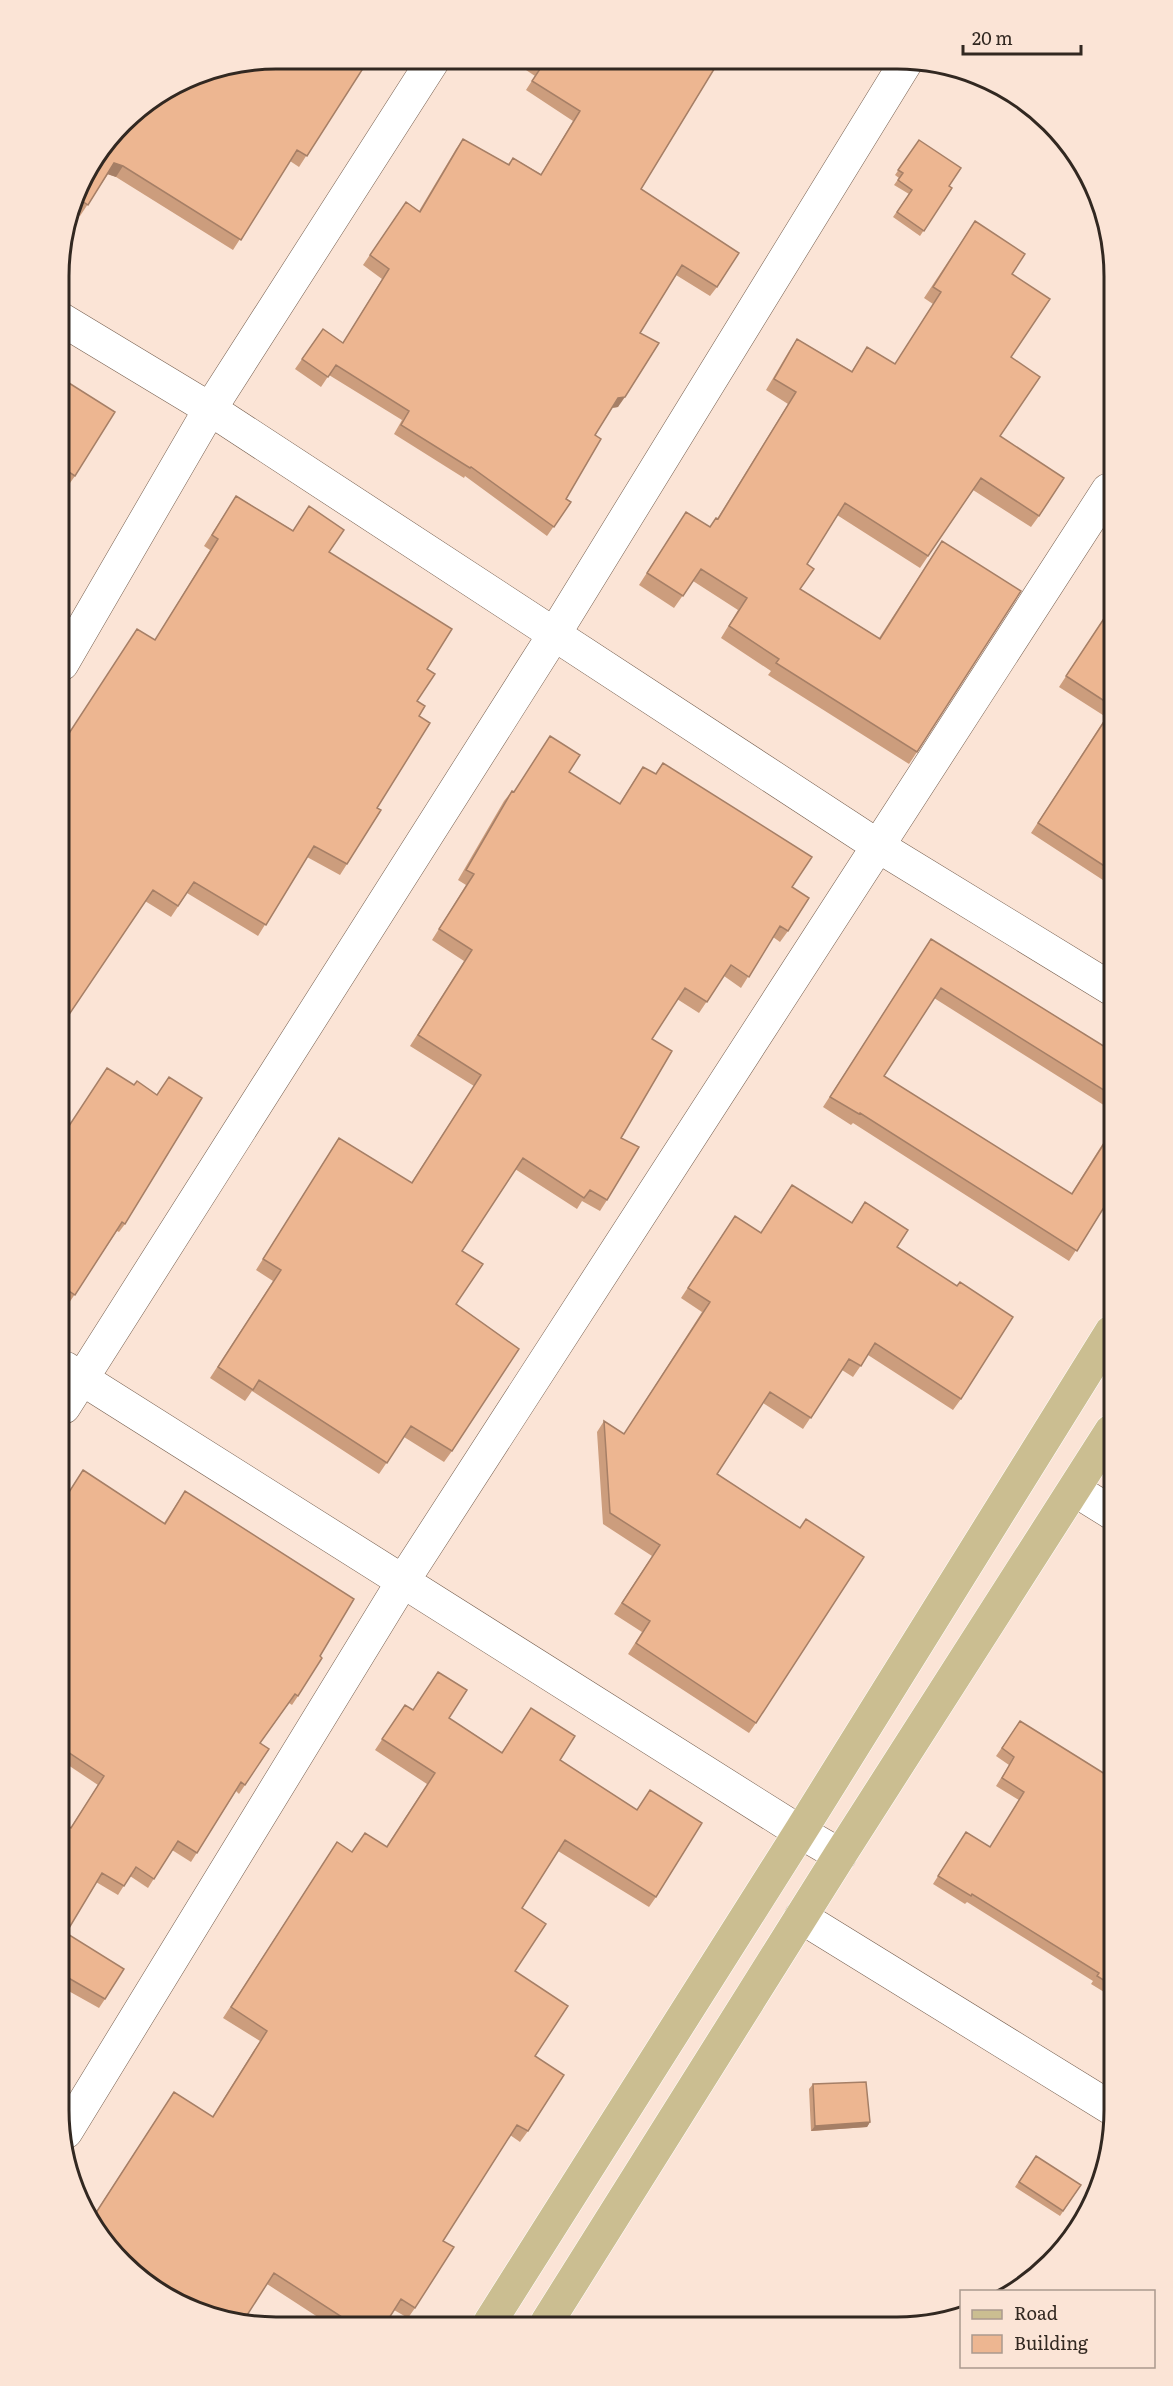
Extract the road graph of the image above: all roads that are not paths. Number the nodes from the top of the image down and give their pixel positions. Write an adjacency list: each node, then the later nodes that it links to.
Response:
1 (428, 69): 4 (street)
2 (902, 69): 6 (street)
3 (69, 324): 4 (street)
4 (210, 409): 6 (street); 7 (street)
5 (1104, 496): 8 (street)
6 (555, 633): 8 (street); 11 (street)
7 (69, 652)
8 (878, 846): 9 (street); 16 (street)
9 (1104, 984)
10 (1104, 1343): 17 (main road)
11 (73, 1373): 12 (street); 16 (street)
12 (69, 1388)
13 (1104, 1444): 14 (main road)
14 (1075, 1490): 15 (street); 18 (main road)
15 (1104, 1508)
16 (403, 1581): 17 (street); 21 (street)
17 (800, 1832): 18 (street); 22 (main road)
18 (840, 1856): 19 (main road)
19 (801, 1917): 20 (street); 23 (main road)
20 (1104, 2104)
21 (70, 2125)
22 (493, 2317)
23 (550, 2317)

